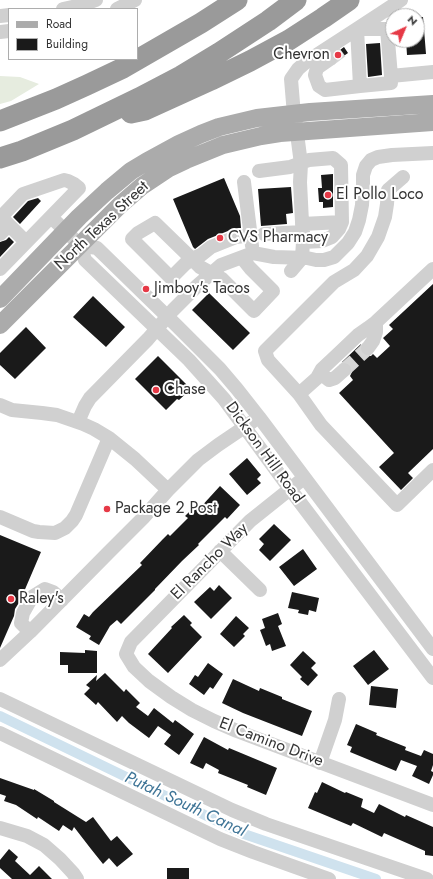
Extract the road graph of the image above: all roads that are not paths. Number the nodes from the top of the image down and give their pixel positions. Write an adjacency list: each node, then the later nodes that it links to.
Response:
1 (96, 0): 7 (street)
2 (135, 0): 8 (street)
3 (237, 0): 11 (highway)
4 (296, 0): 19 (highway)
5 (350, 0): 19 (highway)
6 (400, 0): 9 (street)
7 (68, 8)
8 (119, 8)
9 (357, 35): 10 (street); 15 (street); 16 (street); 18 (street)
10 (345, 48)
11 (138, 59)
12 (330, 59): 16 (street)
13 (137, 60): 20 (highway)
14 (433, 72): 15 (street)
15 (391, 76): 16 (street)
16 (360, 86)
17 (433, 104): 18 (main road, North Texas Street)
18 (294, 114): 22 (street); 31 (main road, North Texas Street)
19 (97, 119): 24 (highway)
20 (0, 121)
21 (433, 122): 22 (main road, North Texas Street)
22 (296, 132): 25 (street); 36 (main road, North Texas Street)
23 (433, 153): 38 (street)
24 (0, 158)
25 (301, 164): 26 (street); 32 (street); 32 (street)
26 (259, 171)
27 (403, 177): 52 (street)
28 (244, 182): 34 (street)
29 (51, 217): 30 (street); 31 (street, Dickson Hill Road); 35 (street)
30 (2, 223): 35 (street)
31 (66, 232): 36 (street, Dickson Hill Road); 43 (main road, North Texas Street)
32 (303, 233): 33 (street); 38 (street)
33 (264, 234)
34 (251, 238): 37 (street); 42 (street)
35 (26, 242): 39 (street)
36 (80, 245): 44 (main road, North Texas Street); 45 (street, Dickson Hill Road); 48 (street, Dickson Hill Road)
37 (248, 255): 38 (street); 42 (street); 42 (street)
38 (302, 258): 41 (street)
39 (0, 269)
40 (433, 269): 46 (street)
41 (291, 271)
42 (211, 274): 45 (street)
43 (0, 298): 44 (street)
44 (14, 311): 47 (main road, North Texas Street)
45 (168, 316): 48 (street); 54 (street, Dickson Hill Road)
46 (376, 322): 49 (street); 51 (street)
47 (0, 325)
48 (157, 329): 55 (street); 56 (street, Dickson Hill Road)
49 (368, 348)
50 (344, 370): 51 (street)
51 (320, 373): 52 (street)
52 (300, 394): 58 (street)
53 (0, 406): 55 (street)
54 (259, 417): 56 (street); 59 (street, Dickson Hill Road)
55 (78, 422): 57 (street)
56 (246, 427): 60 (street, Dickson Hill Road); 61 (street)
57 (109, 438): 61 (street); 62 (street)
58 (433, 470)
59 (304, 478): 60 (street, El Rancho Way); 67 (street, Dickson Hill Road)
60 (290, 489): 63 (street, El Rancho Way); 70 (street, Dickson Hill Road)
61 (168, 490): 65 (street)
62 (0, 517)
63 (220, 551): 64 (street); 68 (street, El Rancho Way)
64 (260, 590)
65 (62, 600): 66 (street); 66 (street)
66 (30, 632): 69 (street)
67 (433, 649)
68 (126, 654): 74 (street, El Camino Drive)
69 (0, 660)
70 (433, 678)
71 (0, 699): 79 (street)
72 (339, 699): 74 (street)
73 (0, 733): 78 (street)
74 (320, 763): 75 (street, El Camino Drive)
75 (433, 805)
76 (0, 828): 77 (street)
77 (76, 879)
78 (330, 879)
79 (427, 879)

